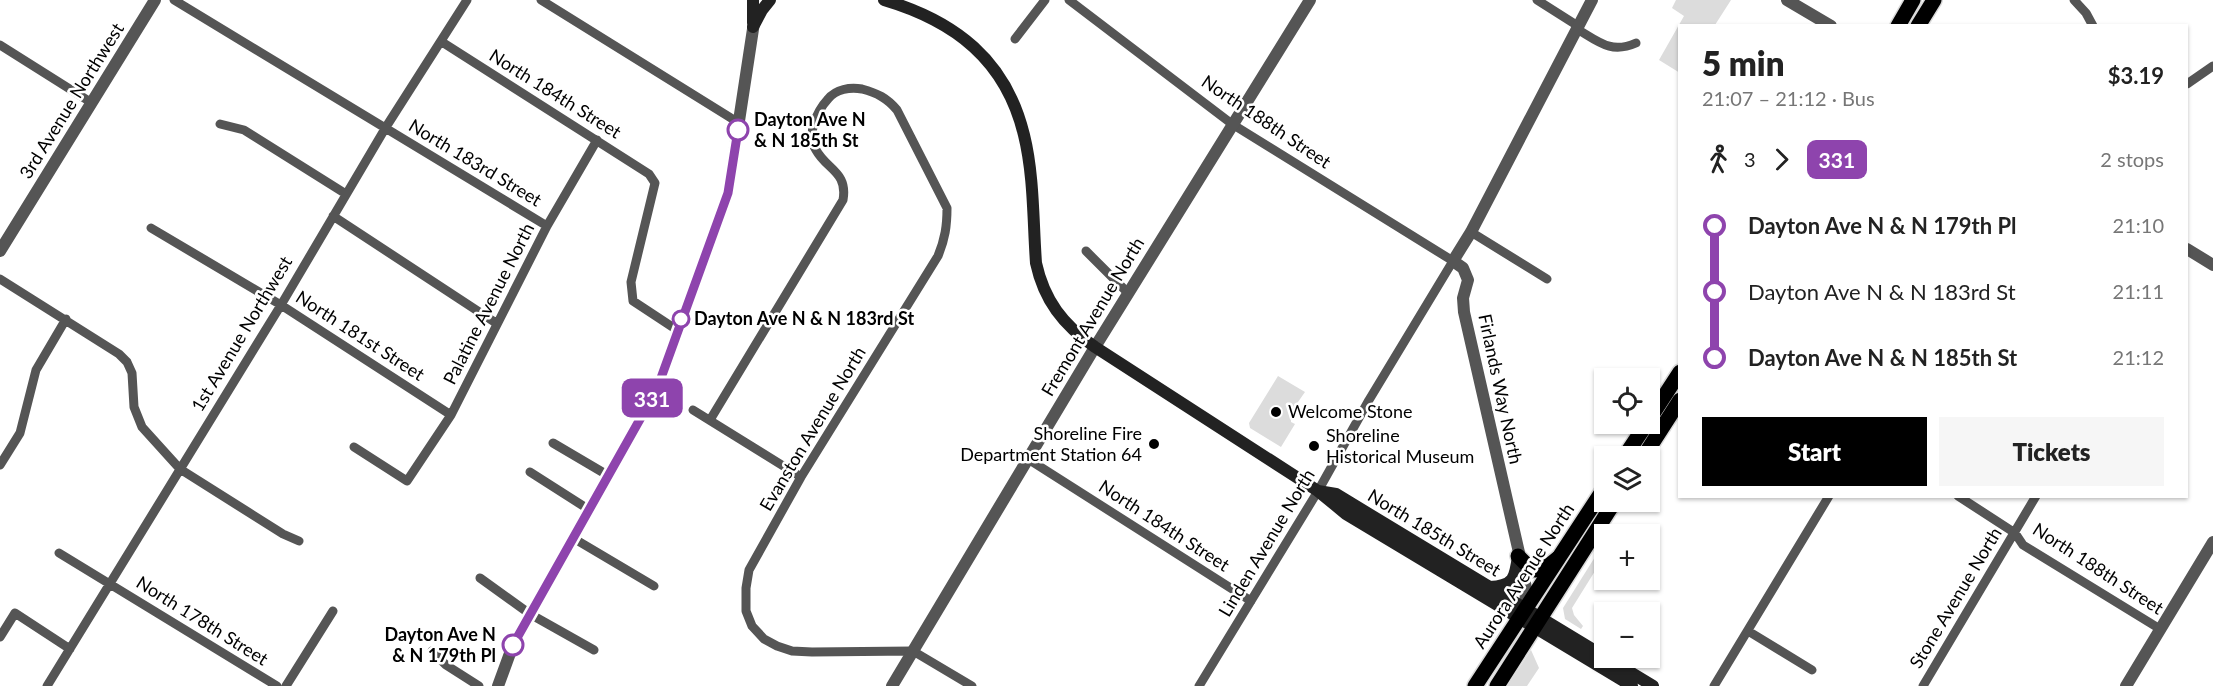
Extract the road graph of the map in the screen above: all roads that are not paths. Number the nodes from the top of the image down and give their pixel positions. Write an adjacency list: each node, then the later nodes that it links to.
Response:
1 (155, 0): 30 (street, 3rd Avenue Northwest)
2 (174, 0): 34 (street, North 183rd Street)
3 (467, 0): 25 (street, 1st Avenue Northwest)
4 (541, 0): 31 (street)
5 (753, 0): 22 (main road)
6 (758, 0): 22 (street)
7 (770, 0): 22 (main road)
8 (884, 0): 53 (main road, North 185th Street)
9 (1045, 0): 24 (street)
10 (1069, 0): 33 (street, North 188th Street)
11 (1310, 0): 33 (street, Fremont Avenue North)
12 (1537, 0): 23 (street)
13 (1592, 0): 23 (street)
14 (1787, 0): 18 (street)
15 (1913, 0): 19 (main road)
16 (1934, 0): 20 (main road)
17 (2074, 0): 21 (street)
18 (1828, 24)
19 (1899, 24)
20 (1919, 24)
21 (2092, 24)
22 (753, 27): 31 (street)
23 (1577, 27): 26 (street); 40 (street)
24 (1015, 39)
25 (442, 42): 34 (street, 1st Avenue Northwest); 35 (street, North 184th Street)
26 (1636, 43)
27 (0, 45): 30 (street)
28 (2213, 66): 29 (street)
29 (2188, 83)
30 (92, 103): 42 (street, 3rd Avenue Northwest)
31 (739, 123): 52 (street)
32 (220, 124): 36 (street)
33 (1232, 124): 44 (street, North 188th Street); 48 (street, Fremont Avenue North)
34 (386, 128): 36 (street, 1st Avenue Northwest); 38 (street, North 183rd Street)
35 (597, 140): 38 (street, Palatine Avenue North); 52 (street, North 184th Street)
36 (346, 194): 37 (street, 1st Avenue Northwest)
37 (333, 216): 49 (street, 1st Avenue Northwest); 51 (street)
38 (547, 226): 51 (street, Palatine Avenue North)
39 (152, 228): 49 (street, North 181st Street)
40 (1471, 232): 44 (street); 47 (street)
41 (2188, 250): 45 (street)
42 (0, 251)
43 (1086, 251): 48 (street)
44 (1453, 261): 69 (street, Linden Avenue North); 81 (street, Firlands Way North)
45 (2213, 265)
46 (0, 279): 50 (street)
47 (1547, 279)
48 (1128, 293): 53 (street, Fremont Avenue North)
49 (281, 305): 58 (street, North 181st Street); 65 (street, 1st Avenue Northwest)
50 (66, 319): 64 (street); 65 (street)
51 (496, 323): 58 (street, Palatine Avenue North)
52 (677, 330): 67 (street)
53 (1095, 347): 63 (street, Fremont Avenue North); 69 (main road, North 185th Street)
54 (1678, 375): 55 (main road)
55 (1660, 403)
56 (1678, 403): 61 (main road)
57 (693, 410): 59 (street)
58 (451, 415): 62 (street, Palatine Avenue North)
59 (710, 420): 68 (street); 68 (street, Evanston Avenue North)
60 (553, 443): 67 (street)
61 (1650, 446)
62 (354, 447)
63 (1028, 459): 87 (street, North 184th Street); 98 (street, Fremont Avenue North)
64 (0, 465)
65 (180, 469): 78 (street); 84 (street, 1st Avenue Northwest)
66 (530, 472): 74 (street)
67 (609, 476): 74 (street)
68 (801, 477): 98 (street, Evanston Avenue North)
69 (1318, 491): 86 (main road, North 185th Street); 87 (street, Linden Avenue North); 90 (main road, North 185th Street)
70 (1829, 498): 93 (street)
71 (1961, 498): 76 (street, North 188th Street)
72 (2035, 498): 76 (street, Stone Avenue North)
73 (1594, 504): 82 (main road, Aurora Avenue North)
74 (588, 509): 77 (street)
75 (1608, 512): 91 (main road, Aurora Avenue North)
76 (2015, 532): 92 (street, North 188th Street); 113 (street, Stone Avenue North)
77 (573, 538): 85 (street); 89 (street)
78 (299, 541)
79 (2213, 542): 92 (street)
80 (59, 553): 84 (street, North 178th Street)
81 (1518, 556): 82 (main road); 86 (main road); 90 (street, Firlands Way North)
82 (1560, 556): 90 (main road, Aurora Avenue North)
83 (480, 578): 89 (street)
84 (110, 583): 95 (street, 1st Avenue Northwest); 101 (street, North 178th Street)
85 (654, 586)
86 (1490, 587): 90 (main road, North 185th Street)
87 (1251, 601): 107 (street, Linden Avenue North)
88 (333, 611): 102 (street)
89 (530, 614): 96 (street); 104 (street)
90 (1522, 614): 91 (main road, North 185th Street); 108 (main road, Aurora Avenue North)
91 (1537, 623): 109 (main road, Aurora Avenue North); 110 (main road, North 185th Street); 111 (main road, North 185th Street)
92 (2160, 629): 114 (street)
93 (1748, 631): 99 (street); 112 (street)
94 (0, 637): 95 (street)
95 (70, 649): 100 (street, 1st Avenue Northwest)
96 (594, 650)
97 (432, 651): 103 (street)
98 (914, 651): 105 (street, Fremont Avenue North); 106 (street)
99 (1812, 670)
100 (47, 686)
101 (277, 686)
102 (286, 686)
103 (478, 686)
104 (498, 686)
105 (892, 686)
106 (972, 686)
107 (1199, 686)
108 (1475, 686)
109 (1497, 686)
110 (1632, 686)
111 (1653, 686)
112 (1714, 686)
113 (1923, 686)
114 (2126, 686)

